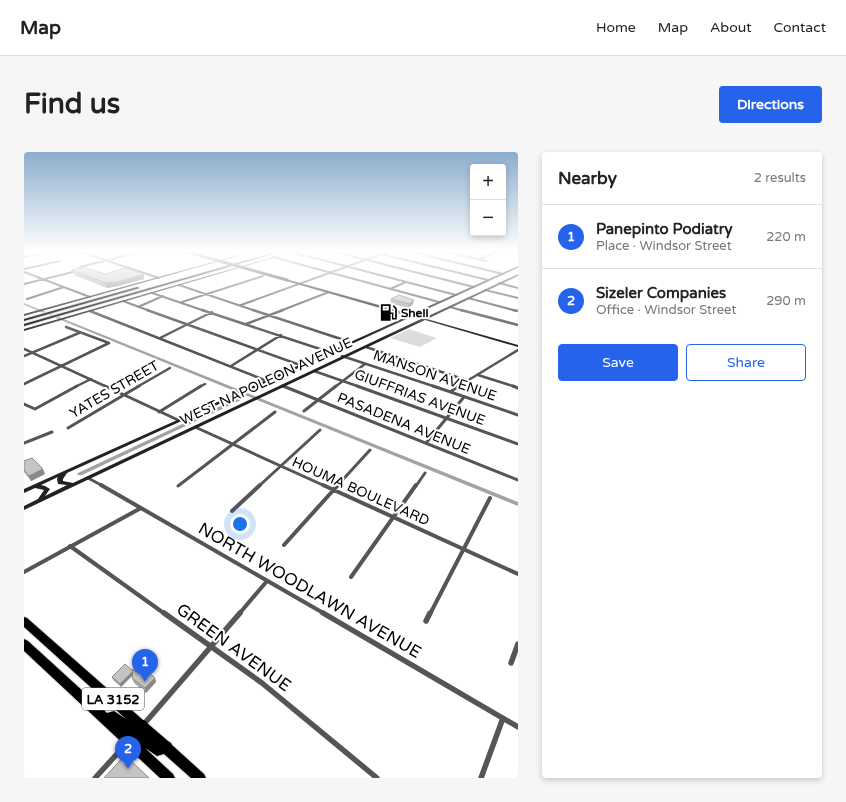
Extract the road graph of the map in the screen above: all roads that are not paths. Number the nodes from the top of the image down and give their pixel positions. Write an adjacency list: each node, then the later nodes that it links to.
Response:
1 (38, 280): 17 (street)
2 (46, 280): 20 (street)
3 (151, 280): 29 (main road)
4 (164, 280): 49 (highway)
5 (182, 280): 53 (highway)
6 (196, 280): 19 (main road)
7 (250, 280): 27 (street)
8 (288, 280): 18 (main road, bridge)
9 (311, 280): 18 (street)
10 (358, 280): 23 (street)
11 (400, 280): 15 (street)
12 (447, 280): 21 (street)
13 (488, 280): 21 (main road, WEST NAPOLEON AVENUE)
14 (506, 280): 16 (main road, WEST NAPOLEON AVENUE)
15 (406, 282): 23 (street); 28 (street)
16 (499, 283): 22 (street); 24 (main road, WEST NAPOLEON AVENUE)
17 (24, 284)
18 (301, 284): 25 (main road); 37 (street)
19 (179, 285): 26 (main road); 27 (street)
20 (64, 287): 29 (street); 33 (street)
21 (474, 287): 28 (main road, WEST NAPOLEON AVENUE)
22 (518, 288)
23 (390, 289): 36 (street)
24 (485, 290): 31 (main road, WEST NAPOLEON AVENUE); 32 (street)
25 (329, 292): 45 (street); 46 (main road)
26 (152, 293): 30 (street); 34 (main road)
27 (207, 294): 35 (street); 37 (street)
28 (456, 295): 31 (main road); 31 (main road); 36 (main road, WEST NAPOLEON AVENUE)
29 (90, 296): 44 (main road)
30 (163, 296): 35 (street); 38 (street)
31 (467, 298): 39 (main road, WEST NAPOLEON AVENUE); 42 (street)
32 (518, 298)
33 (27, 299)
34 (123, 301): 38 (street); 41 (main road)
35 (181, 302): 43 (street)
36 (439, 302): 40 (main road, WEST NAPOLEON AVENUE)
37 (241, 305): 45 (street)
38 (138, 307): 51 (street)
39 (450, 307): 47 (main road, WEST NAPOLEON AVENUE); 54 (street)
40 (421, 310): 46 (main road, WEST NAPOLEON AVENUE); 47 (main road)
41 (90, 311): 57 (main road); 61 (street)
42 (518, 311)
43 (212, 312): 51 (street); 52 (street)
44 (24, 315)
45 (269, 315): 52 (street); 62 (street)
46 (410, 315): 48 (main road); 50 (main road, WEST NAPOLEON AVENUE)
47 (434, 315): 48 (main road, WEST NAPOLEON AVENUE)
48 (425, 319): 55 (main road, WEST NAPOLEON AVENUE); 64 (main road)
49 (24, 320)
50 (398, 321): 55 (main road); 60 (main road, WEST NAPOLEON AVENUE)
51 (187, 324): 61 (street); 68 (street)
52 (246, 324): 59 (street)
53 (24, 325)
54 (518, 325)
55 (409, 326): 63 (main road, WEST NAPOLEON AVENUE)
56 (66, 327): 58 (street)
57 (24, 330)
58 (79, 333): 72 (street); 76 (street)
59 (281, 335): 68 (street); 70 (street)
60 (363, 336): 62 (main road, WEST NAPOLEON AVENUE); 63 (main road)
61 (160, 338): 77 (street)
62 (350, 342): 65 (main road, WEST NAPOLEON AVENUE)
63 (375, 342): 66 (main road, WEST NAPOLEON AVENUE)
64 (518, 346)
65 (340, 347): 70 (main road, WEST NAPOLEON AVENUE); 71 (main road)
66 (366, 347): 71 (main road, WEST NAPOLEON AVENUE); 85 (street)
67 (24, 349): 72 (street)
68 (257, 350): 77 (street); 78 (street)
69 (518, 350): 81 (street)
70 (329, 352): 78 (main road, WEST NAPOLEON AVENUE)
71 (353, 352): 74 (main road, WEST NAPOLEON AVENUE)
72 (32, 353): 73 (street); 76 (street)
73 (24, 356)
74 (343, 356): 75 (street, MANSON AVENUE); 80 (main road, WEST NAPOLEON AVENUE)
75 (365, 364): 84 (street); 90 (street, MANSON AVENUE)
76 (62, 365): 82 (street); 86 (street)
77 (230, 366): 83 (street)
78 (300, 366): 83 (main road, WEST NAPOLEON AVENUE)
79 (170, 368): 91 (street, YATES STREET)
80 (314, 371): 84 (street, GIUFFRIAS AVENUE); 88 (main road, WEST NAPOLEON AVENUE)
81 (478, 375): 85 (street); 89 (street)
82 (91, 379): 91 (street); 94 (street)
83 (267, 381): 100 (main road, WEST NAPOLEON AVENUE)
84 (343, 381): 93 (street); 99 (street, GIUFFRIAS AVENUE)
85 (469, 381): 90 (street)
86 (24, 384)
87 (205, 384): 96 (street)
88 (282, 386): 93 (street, PASADENA AVENUE); 101 (main road, WEST NAPOLEON AVENUE)
89 (518, 388)
90 (450, 392): 92 (street, MANSON AVENUE)
91 (125, 395): 96 (street); 102 (street, YATES STREET)
92 (464, 397): 98 (street, MANSON AVENUE); 99 (street)
93 (318, 400): 95 (street); 106 (street, PASADENA AVENUE)
94 (24, 404)
95 (304, 411)
96 (159, 412): 100 (street)
97 (275, 412): 107 (street)
98 (518, 415)
99 (447, 418): 106 (street); 108 (street, GIUFFRIAS AVENUE)
100 (178, 420): 111 (main road, WEST NAPOLEON AVENUE)
101 (195, 427): 107 (street, HOUMA BOULEVARD); 113 (main road, WEST NAPOLEON AVENUE)
102 (68, 428)
103 (320, 430): 110 (street)
104 (52, 432): 105 (street)
105 (24, 443)
106 (426, 443): 114 (street, PASADENA AVENUE)
107 (232, 444): 110 (street, HOUMA BOULEVARD); 116 (street)
108 (518, 444)
109 (370, 450): 119 (street)
110 (280, 467): 119 (street, HOUMA BOULEVARD); 124 (street)
111 (67, 471): 115 (main road); 117 (main road, WEST NAPOLEON AVENUE)
112 (425, 473): 125 (street)
113 (88, 478): 115 (main road, WEST NAPOLEON AVENUE); 123 (street, NORTH WOODLAWN AVENUE)
114 (518, 480)
115 (78, 483): 121 (main road, WEST NAPOLEON AVENUE)
116 (178, 486)
117 (31, 488): 118 (main road, WEST NAPOLEON AVENUE); 121 (main road)
118 (24, 490)
119 (333, 491): 125 (street, HOUMA BOULEVARD); 126 (street)
120 (490, 498): 128 (street)
121 (34, 503): 122 (main road, WEST NAPOLEON AVENUE)
122 (24, 508)
123 (141, 508): 127 (street); 132 (street, NORTH WOODLAWN AVENUE)
124 (232, 511)
125 (393, 518): 128 (street, HOUMA BOULEVARD); 131 (street)
126 (284, 545)
127 (70, 546): 129 (street); 137 (street, GREEN AVENUE)
128 (463, 549): 130 (street, HOUMA BOULEVARD); 134 (street)
129 (24, 572)
130 (518, 574)
131 (351, 577)
132 (267, 581): 137 (street); 139 (street, NORTH WOODLAWN AVENUE)
133 (24, 621): 141 (highway, LA 3152)
134 (426, 621)
135 (24, 644): 140 (highway, LA 3152)
136 (518, 644): 138 (street)
137 (210, 646): 141 (street); 148 (street, GREEN AVENUE)
138 (511, 663)
139 (504, 718): 142 (street, NORTH WOODLAWN AVENUE); 149 (street)
140 (106, 719): 141 (highway); 143 (highway, LA 3152)
141 (142, 725): 144 (highway, LA 3152)
142 (518, 727)
143 (129, 740): 144 (highway); 145 (street); 146 (highway, LA 3152)
144 (167, 747): 147 (highway, LA 3152)
145 (95, 778)
146 (169, 778)
147 (200, 778)
148 (377, 778)
149 (481, 778)

